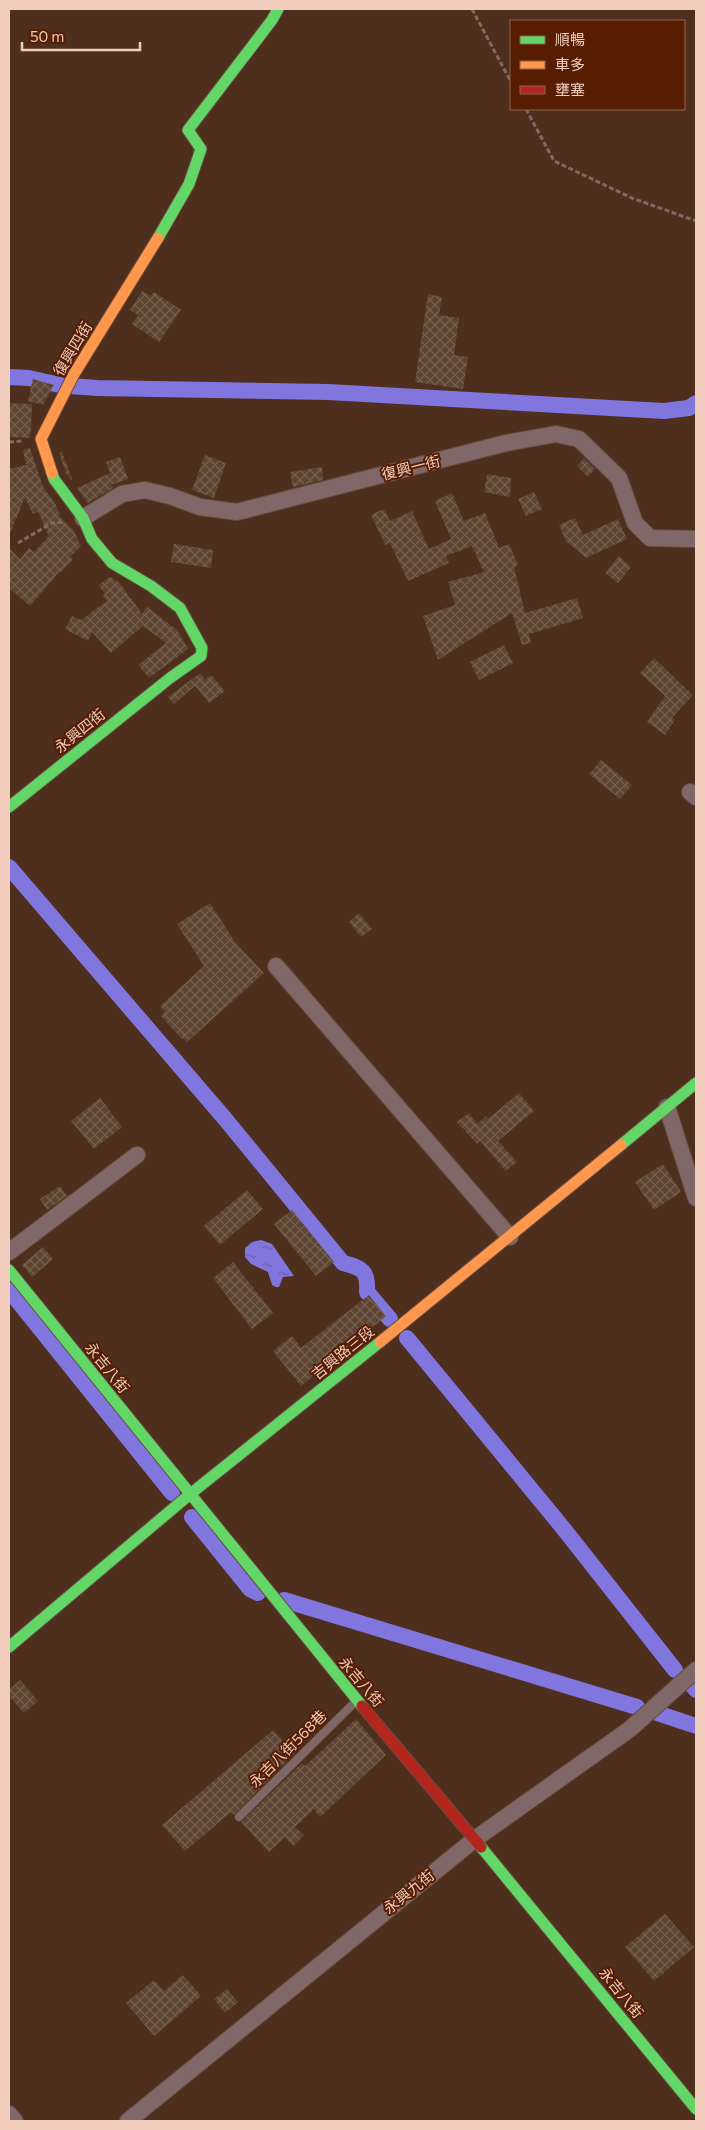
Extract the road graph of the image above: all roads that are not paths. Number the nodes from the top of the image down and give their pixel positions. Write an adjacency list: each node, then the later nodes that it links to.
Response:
1 (278, 9): 2 (street, 復興四街)
2 (83, 518): 3 (street, 復興一街); 4 (street, 復興四街)
3 (696, 539)
4 (170, 678): 5 (street, 永興四街)
5 (9, 807)
6 (276, 966): 11 (street)
7 (696, 1083): 8 (street, 吉興路三段)
8 (667, 1107): 10 (street); 11 (street, 吉興路三段)
9 (137, 1155): 12 (street)
10 (696, 1198)
11 (510, 1237): 14 (street, 吉興路三段)
12 (9, 1252)
13 (9, 1270): 14 (street, 永吉八街)
14 (189, 1495): 15 (street, 吉興路三段); 17 (street, 永吉八街)
15 (9, 1647)
16 (696, 1670): 19 (street, 永興九街)
17 (357, 1700): 18 (lane, 永吉八街568巷); 19 (street, 永吉八街)
18 (239, 1817)
19 (475, 1839): 20 (street, 永吉八街); 23 (street, 永興九街)
20 (696, 2109)
21 (9, 2114): 22 (street)
22 (15, 2121)
23 (128, 2121)

